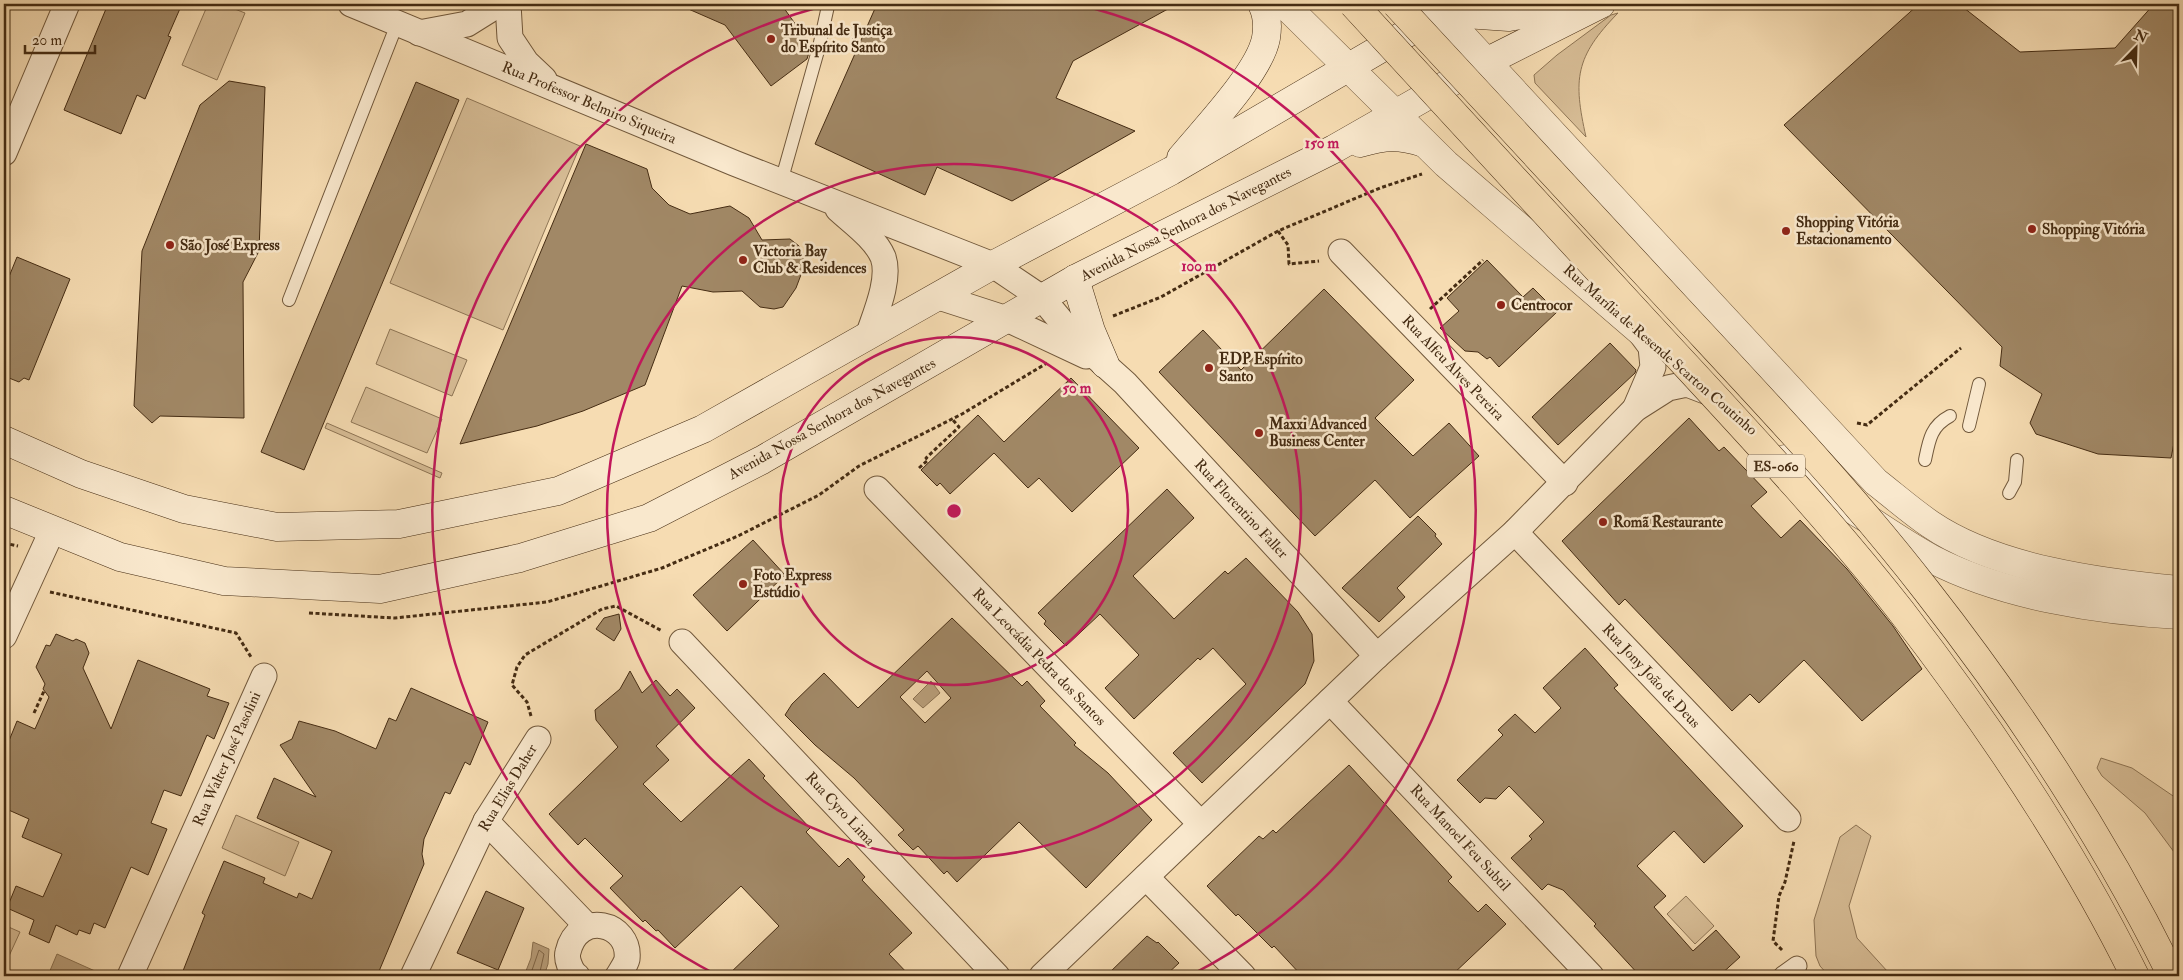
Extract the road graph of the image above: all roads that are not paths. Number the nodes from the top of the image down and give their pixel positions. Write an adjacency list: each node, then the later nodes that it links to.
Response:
1 (67, 4): 21 (street)
2 (351, 4): 14 (street, Rua Professor Belmiro Siqueira)
3 (499, 4): 14 (street)
4 (508, 4): 17 (street)
5 (1262, 4): 22 (main road)
6 (1284, 4): 16 (main road, Rua Marília de Resende Scarton Coutinho)
7 (1353, 4): 70 (main road, ES-060, bridge)
8 (1383, 4): 13 (main road)
9 (1396, 4): 71 (main road, ES-060, bridge)
10 (1586, 4): 13 (main road)
11 (1601, 4): 15 (main road, Avenida Nossa Senhora dos Navegantes)
12 (828, 6): 23 (lane)
13 (1449, 8): 15 (main road); 16 (main road)
14 (408, 28): 17 (street, Rua Professor Belmiro Siqueira); 30 (lane)
15 (1488, 62): 18 (main road, Avenida Nossa Senhora dos Navegantes); 49 (main road)
16 (1350, 68): 18 (main road, Rua Marília de Resende Scarton Coutinho); 22 (main road)
17 (554, 88): 23 (street, Rua Professor Belmiro Siqueira)
18 (1397, 114): 19 (main road, Rua Marília de Resende Scarton Coutinho); 20 (main road, Avenida Nossa Senhora dos Navegantes)
19 (1424, 143): 20 (main road); 32 (main road, Rua Marília de Resende Scarton Coutinho)
20 (1334, 149): 27 (main road, Avenida Nossa Senhora dos Navegantes)
21 (4, 154)
22 (1171, 171): 26 (main road)
23 (781, 182): 24 (street, Rua Professor Belmiro Siqueira)
24 (828, 200): 26 (street, Rua Professor Belmiro Siqueira); 33 (street, Rua Professor Belmiro Siqueira)
25 (1342, 252): 43 (street, Rua Alfeu Alves Pereira)
26 (993, 265): 28 (main road); 29 (street, Rua Florentino Faller)
27 (1075, 279): 29 (main road, Avenida Nossa Senhora dos Navegantes); 34 (main road)
28 (939, 297): 31 (street, Rua Florentino Faller); 33 (main road)
29 (1042, 298): 31 (main road, Avenida Nossa Senhora dos Navegantes); 34 (street, Rua Florentino Faller)
30 (288, 300)
31 (1007, 320): 34 (street, Rua Florentino Faller); 47 (main road, Avenida Nossa Senhora dos Navegantes)
32 (1637, 328): 36 (main road, Rua Marília de Resende Scarton Coutinho); 37 (street)
33 (868, 336): 40 (main road)
34 (1105, 364): 53 (street, Rua Florentino Faller)
35 (1979, 384): 39 (lane)
36 (1713, 394): 37 (street); 50 (main road, Rua Marília de Resende Scarton Coutinho)
37 (1635, 410): 43 (street)
38 (1950, 416): 41 (lane)
39 (1969, 426)
40 (4, 440)
41 (1925, 460)
42 (2017, 460): 45 (lane)
43 (1566, 483): 48 (street)
44 (877, 489): 59 (street, Rua Leocádia Pedra dos Santos)
45 (2009, 493)
46 (4, 510): 47 (main road, Avenida Nossa Senhora dos Navegantes)
47 (52, 532): 51 (street)
48 (1515, 532): 53 (street); 57 (street, Rua Jony João de Deus)
49 (2179, 590)
50 (2179, 615)
51 (4, 636)
52 (682, 642): 66 (street, Rua Cyro Lima)
53 (1377, 656): 55 (street)
54 (264, 676): 63 (street, Rua Walter José Pasolini)
55 (1330, 701): 59 (street); 69 (street, Rua Manoel Feu Subtil)
56 (538, 739): 58 (street, Rua Elias Daher)
57 (1788, 819)
58 (486, 821): 61 (street); 64 (street, Rua Elias Daher)
59 (1201, 824): 60 (street)
60 (1146, 877): 67 (street); 68 (street)
61 (587, 926): 62 (street); 65 (street)
62 (629, 971)
63 (130, 976)
64 (413, 976)
65 (577, 976)
66 (998, 976)
67 (1042, 976)
68 (1243, 976)
69 (1591, 976)
70 (2135, 976)
71 (2172, 976)

